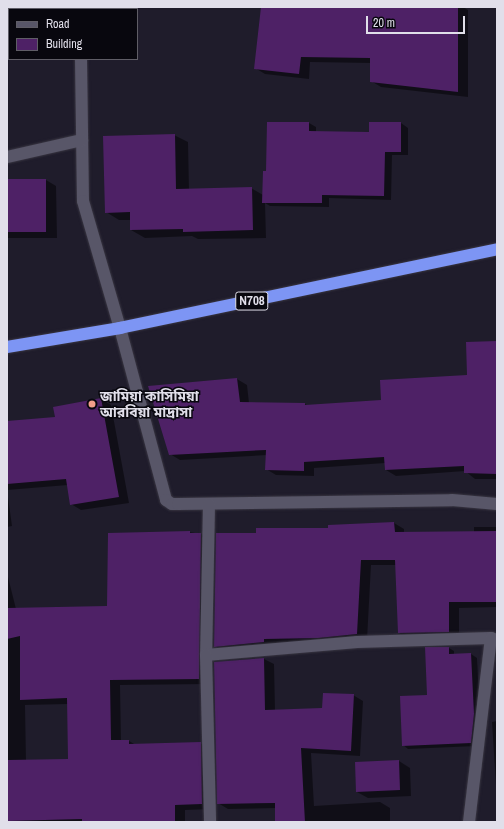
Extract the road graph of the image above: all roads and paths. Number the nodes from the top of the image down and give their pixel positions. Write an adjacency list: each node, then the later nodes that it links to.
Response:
1 (82, 60): 2 (street)
2 (82, 140): 3 (street); 5 (street)
3 (7, 157)
4 (497, 249): 5 (highway, N708)
5 (120, 328): 6 (highway, N708); 7 (street)
6 (7, 347)
7 (209, 504): 8 (street); 10 (street)
8 (497, 504)
9 (494, 639): 10 (street); 12 (street)
10 (206, 655): 11 (street)
11 (210, 822)
12 (470, 822)

